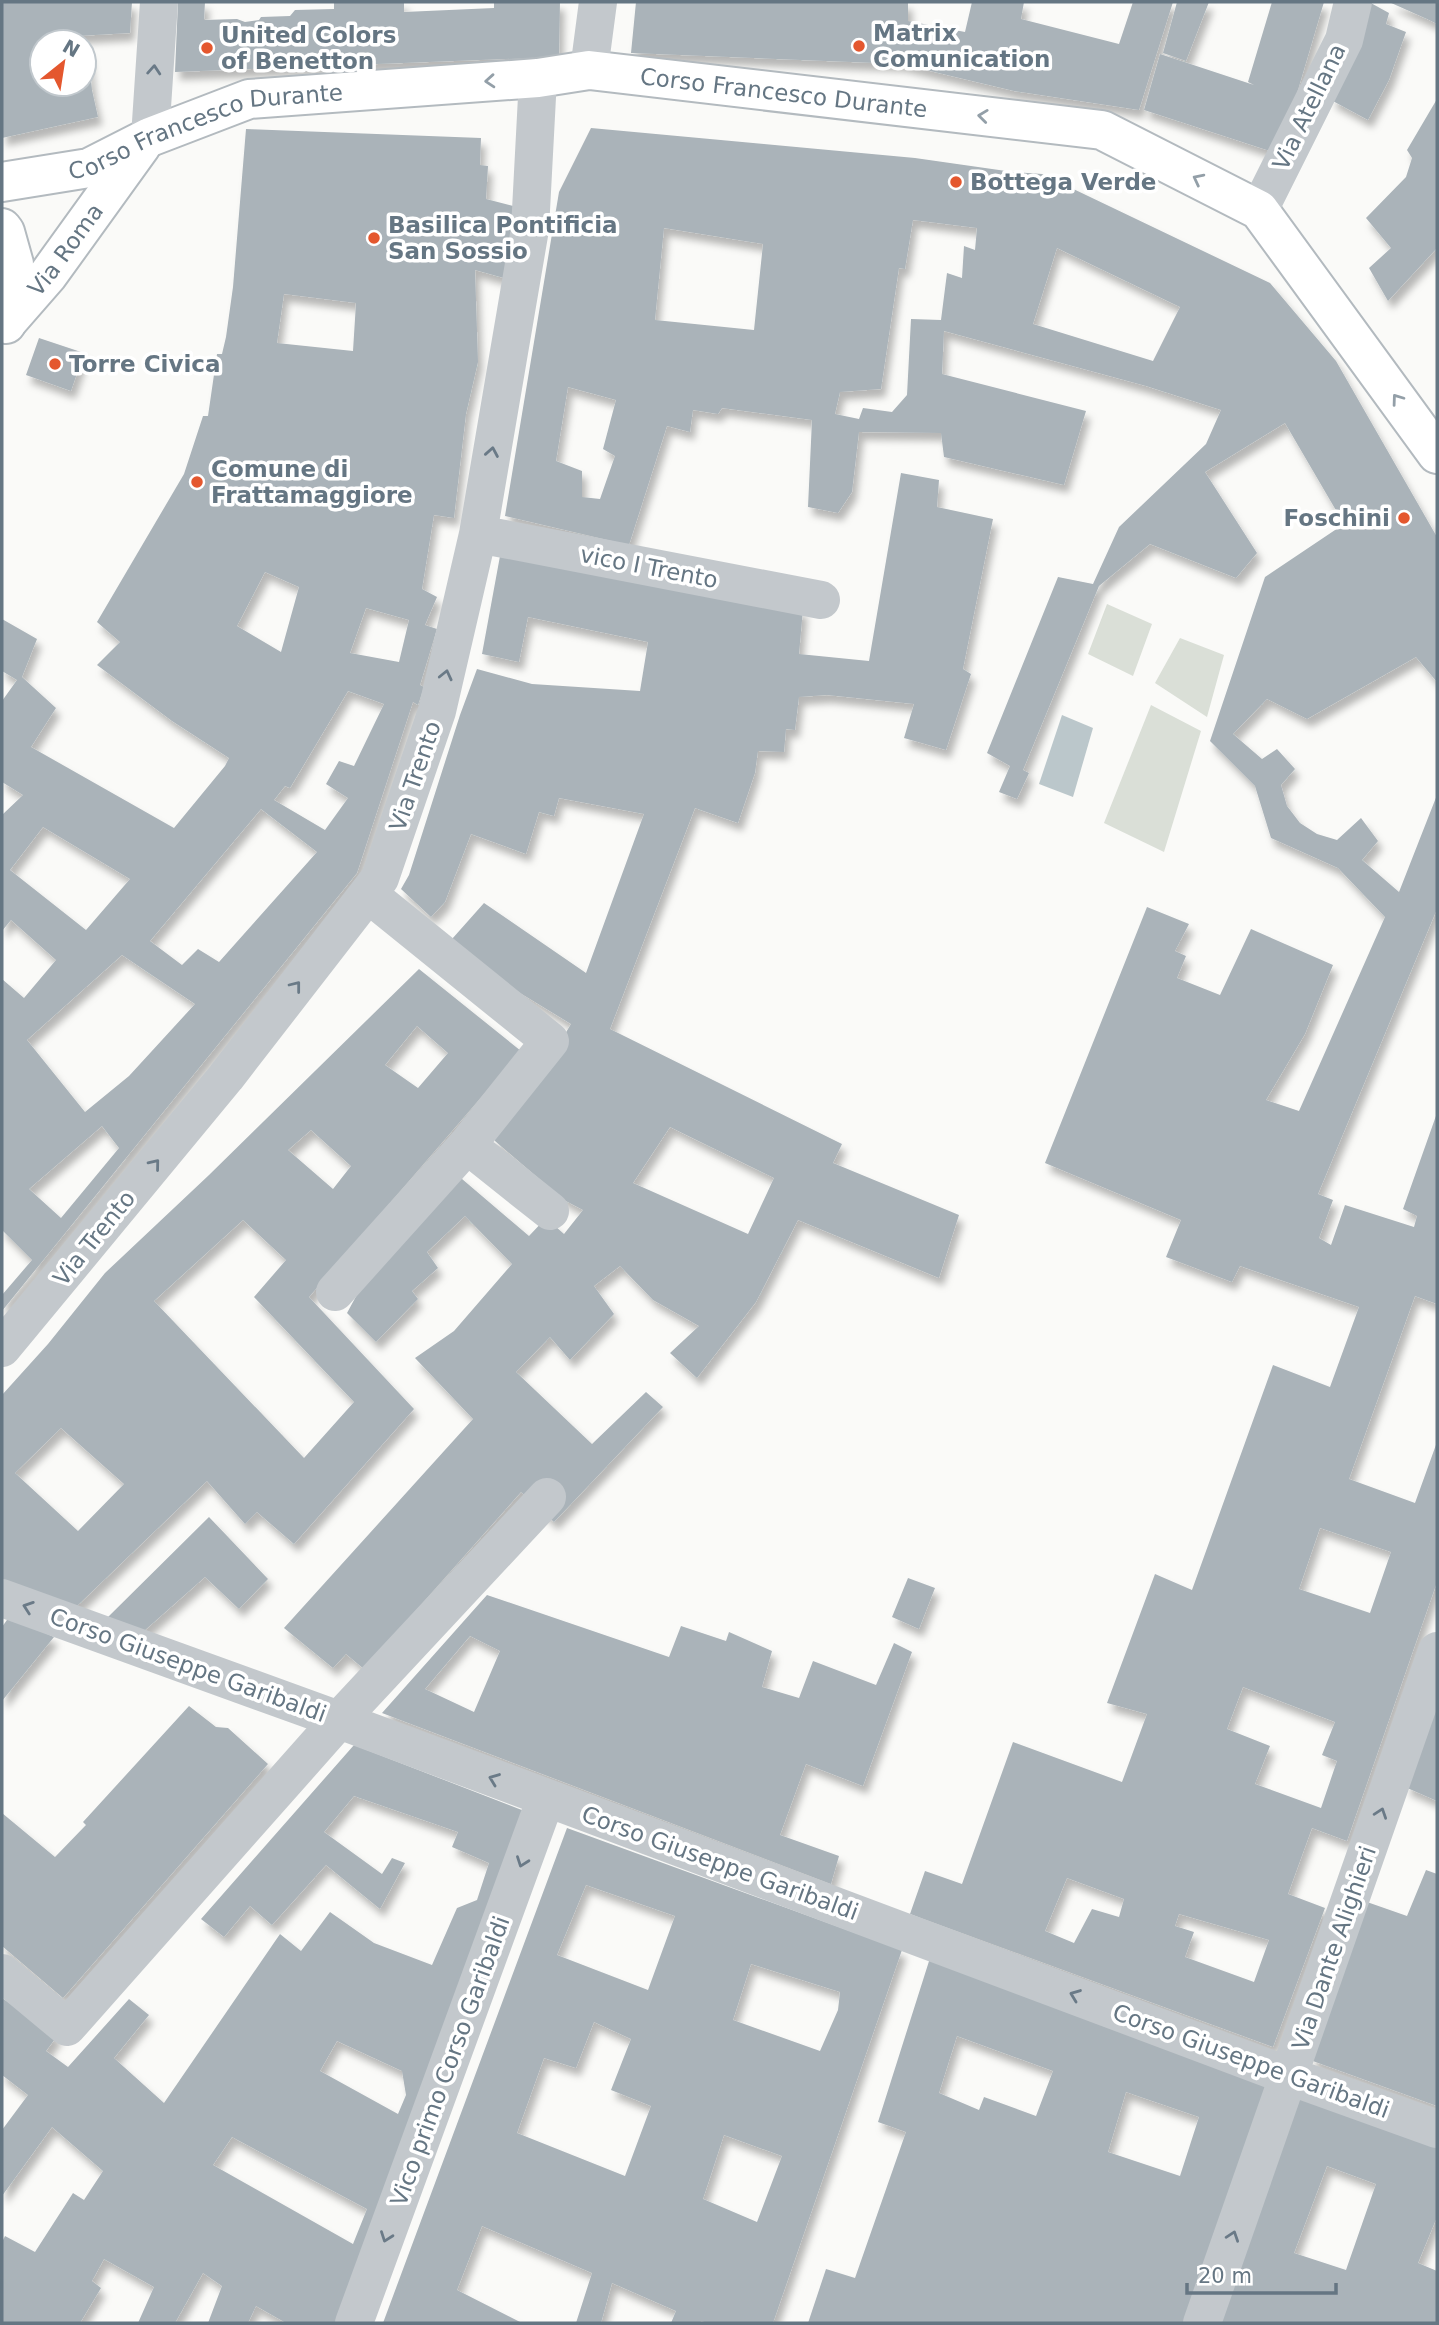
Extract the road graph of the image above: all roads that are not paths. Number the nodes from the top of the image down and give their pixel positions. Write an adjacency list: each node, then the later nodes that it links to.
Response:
1 (159, 2): 6 (street, one-way to 1)
2 (598, 2): 4 (street)
3 (1353, 2): 8 (street, Via Atellana)
4 (589, 70): 5 (street, Corso Francesco Durante); 8 (street, Corso Francesco Durante, one-way to 4)
5 (538, 78): 6 (street, Corso Francesco Durante, one-way to 6); 12 (street, Via Trento, one-way to 5)
6 (148, 138): 7 (street, Corso Francesco Durante); 10 (street, Via Roma)
7 (2, 182)
8 (1259, 211): 11 (street, Corso Francesco Durante, one-way to 8)
9 (2, 228): 10 (street, Via Roma)
10 (4, 329)
11 (1437, 454)
12 (478, 534): 13 (street, vico I Trento); 14 (street, Via Trento, one-way to 12)
13 (821, 600)
14 (368, 894): 15 (street); 18 (street, Via Trento, one-way to 14)
15 (467, 1145): 16 (street); 17 (street)
16 (550, 1211)
17 (335, 1292)
18 (2, 1348)
19 (547, 1497): 22 (street)
20 (2, 1598): 22 (street, Corso Giuseppe Garibaldi, one-way to 20)
21 (1435, 1665): 25 (street, Via Dante Alighieri, one-way to 21)
22 (339, 1720): 23 (street, Corso Giuseppe Garibaldi, one-way to 22); 24 (street)
23 (546, 1798): 25 (street, Corso Giuseppe Garibaldi, one-way to 23); 27 (street, Vico primo Corso Garibaldi, one-way to 27)
24 (2, 1973)
25 (1289, 2076): 26 (street, Corso Giuseppe Garibaldi); 28 (street, Via Dante Alighieri, one-way to 25)
26 (1437, 2129)
27 (354, 2323)
28 (1202, 2323)

